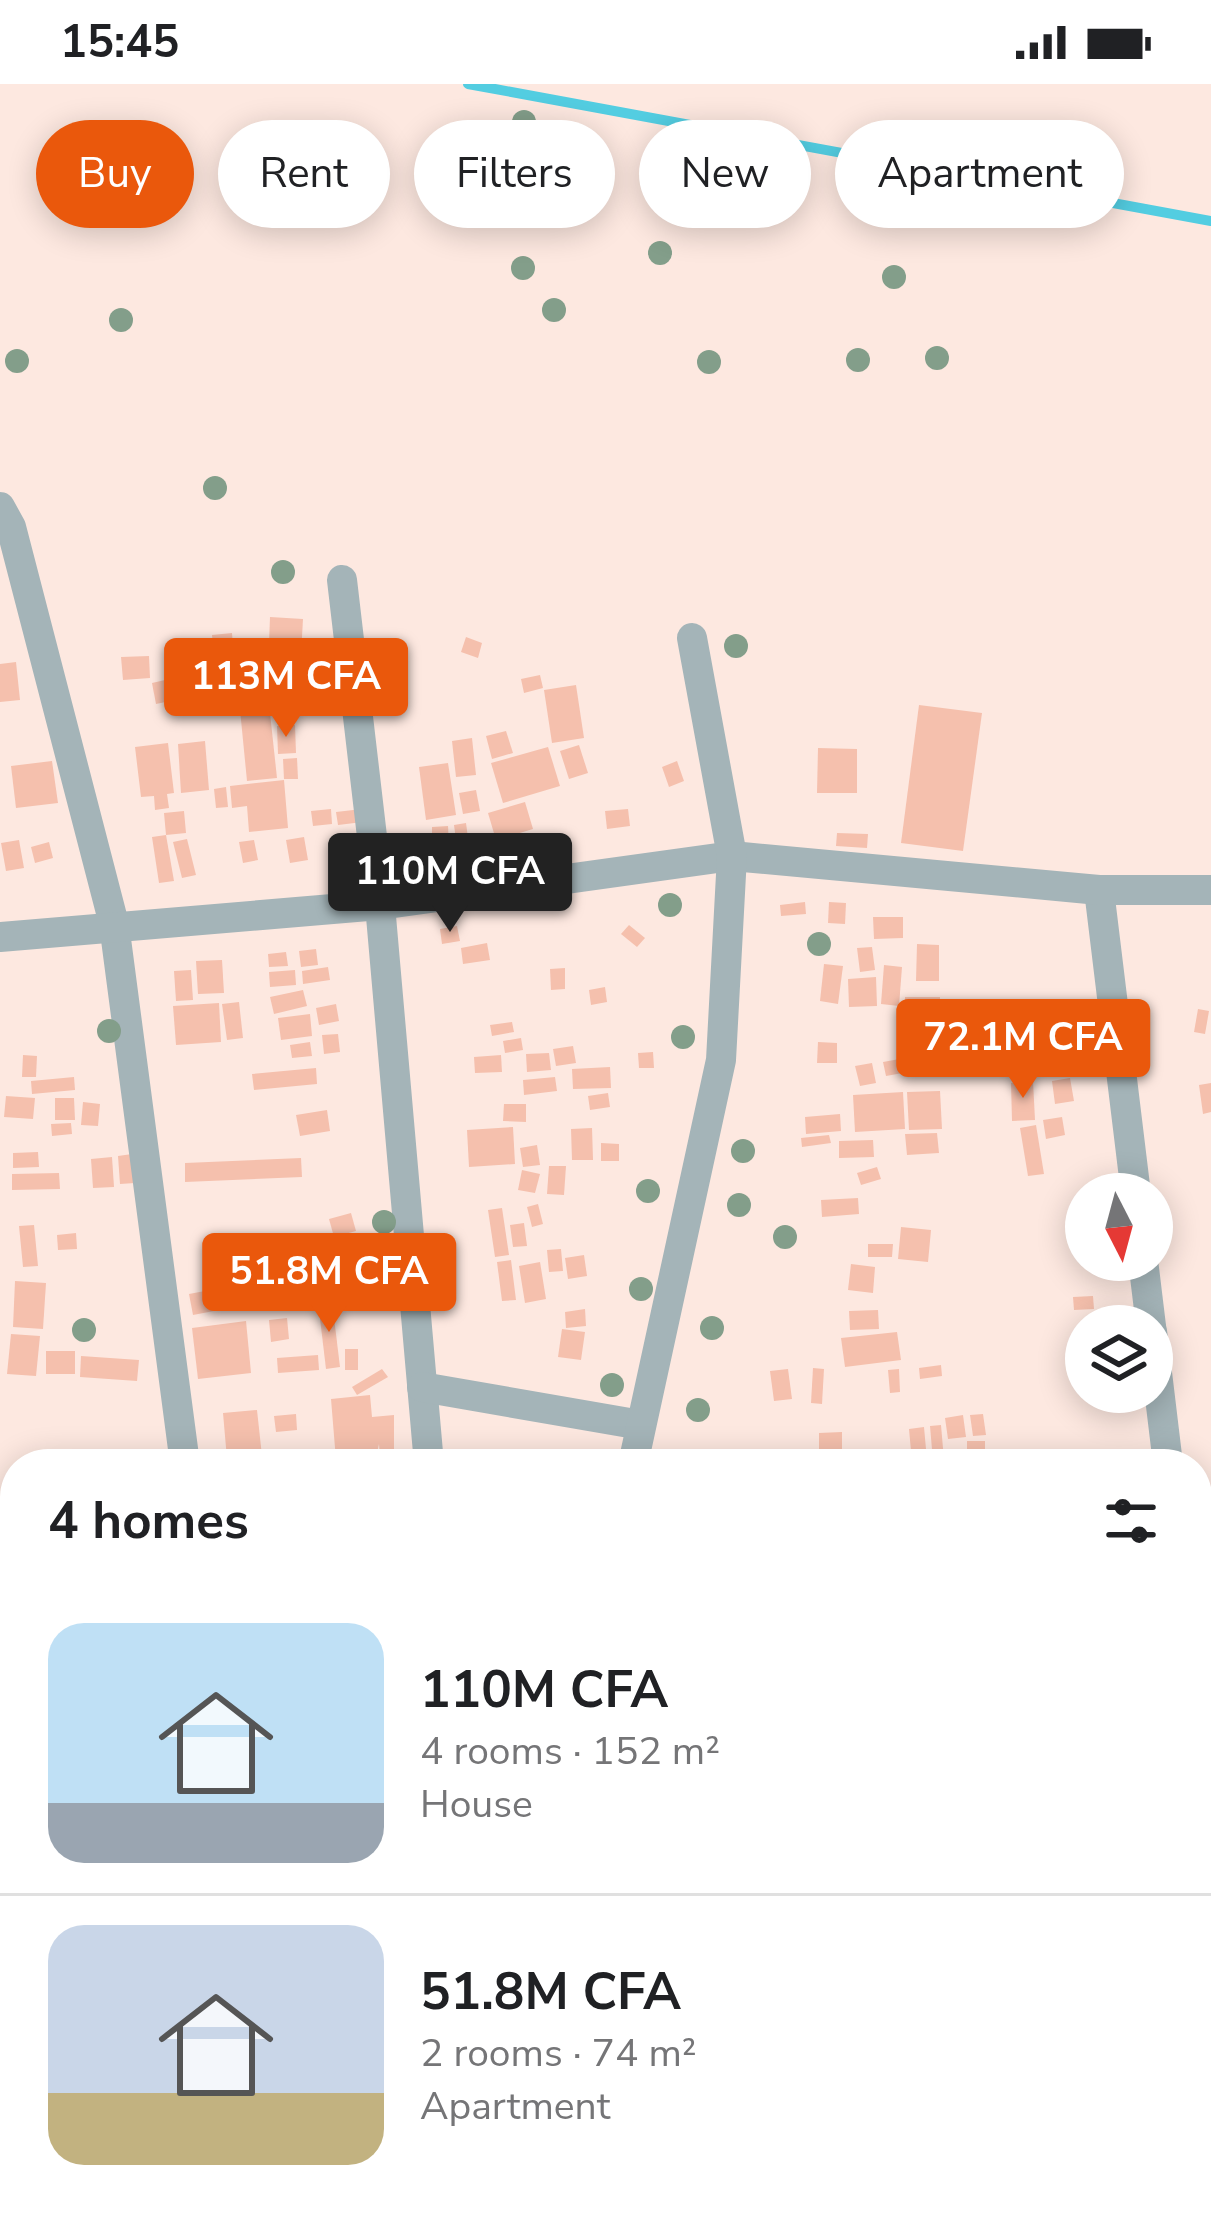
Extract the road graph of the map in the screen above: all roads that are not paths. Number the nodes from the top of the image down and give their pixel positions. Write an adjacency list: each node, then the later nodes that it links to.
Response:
1 (0, 507): 8 (street)
2 (342, 580): 7 (street)
3 (692, 638): 4 (street)
4 (732, 856): 5 (street); 7 (street); 13 (street)
5 (1099, 890): 6 (street); 10 (street)
6 (1211, 890)
7 (380, 905): 8 (street); 11 (street)
8 (114, 924): 9 (street); 14 (street)
9 (0, 937)
10 (1133, 1173)
11 (422, 1387): 13 (street); 15 (street)
12 (1162, 1413): 17 (street)
13 (641, 1425): 16 (street)
14 (183, 1449)
15 (428, 1449)
16 (636, 1449)
17 (1166, 1449)

